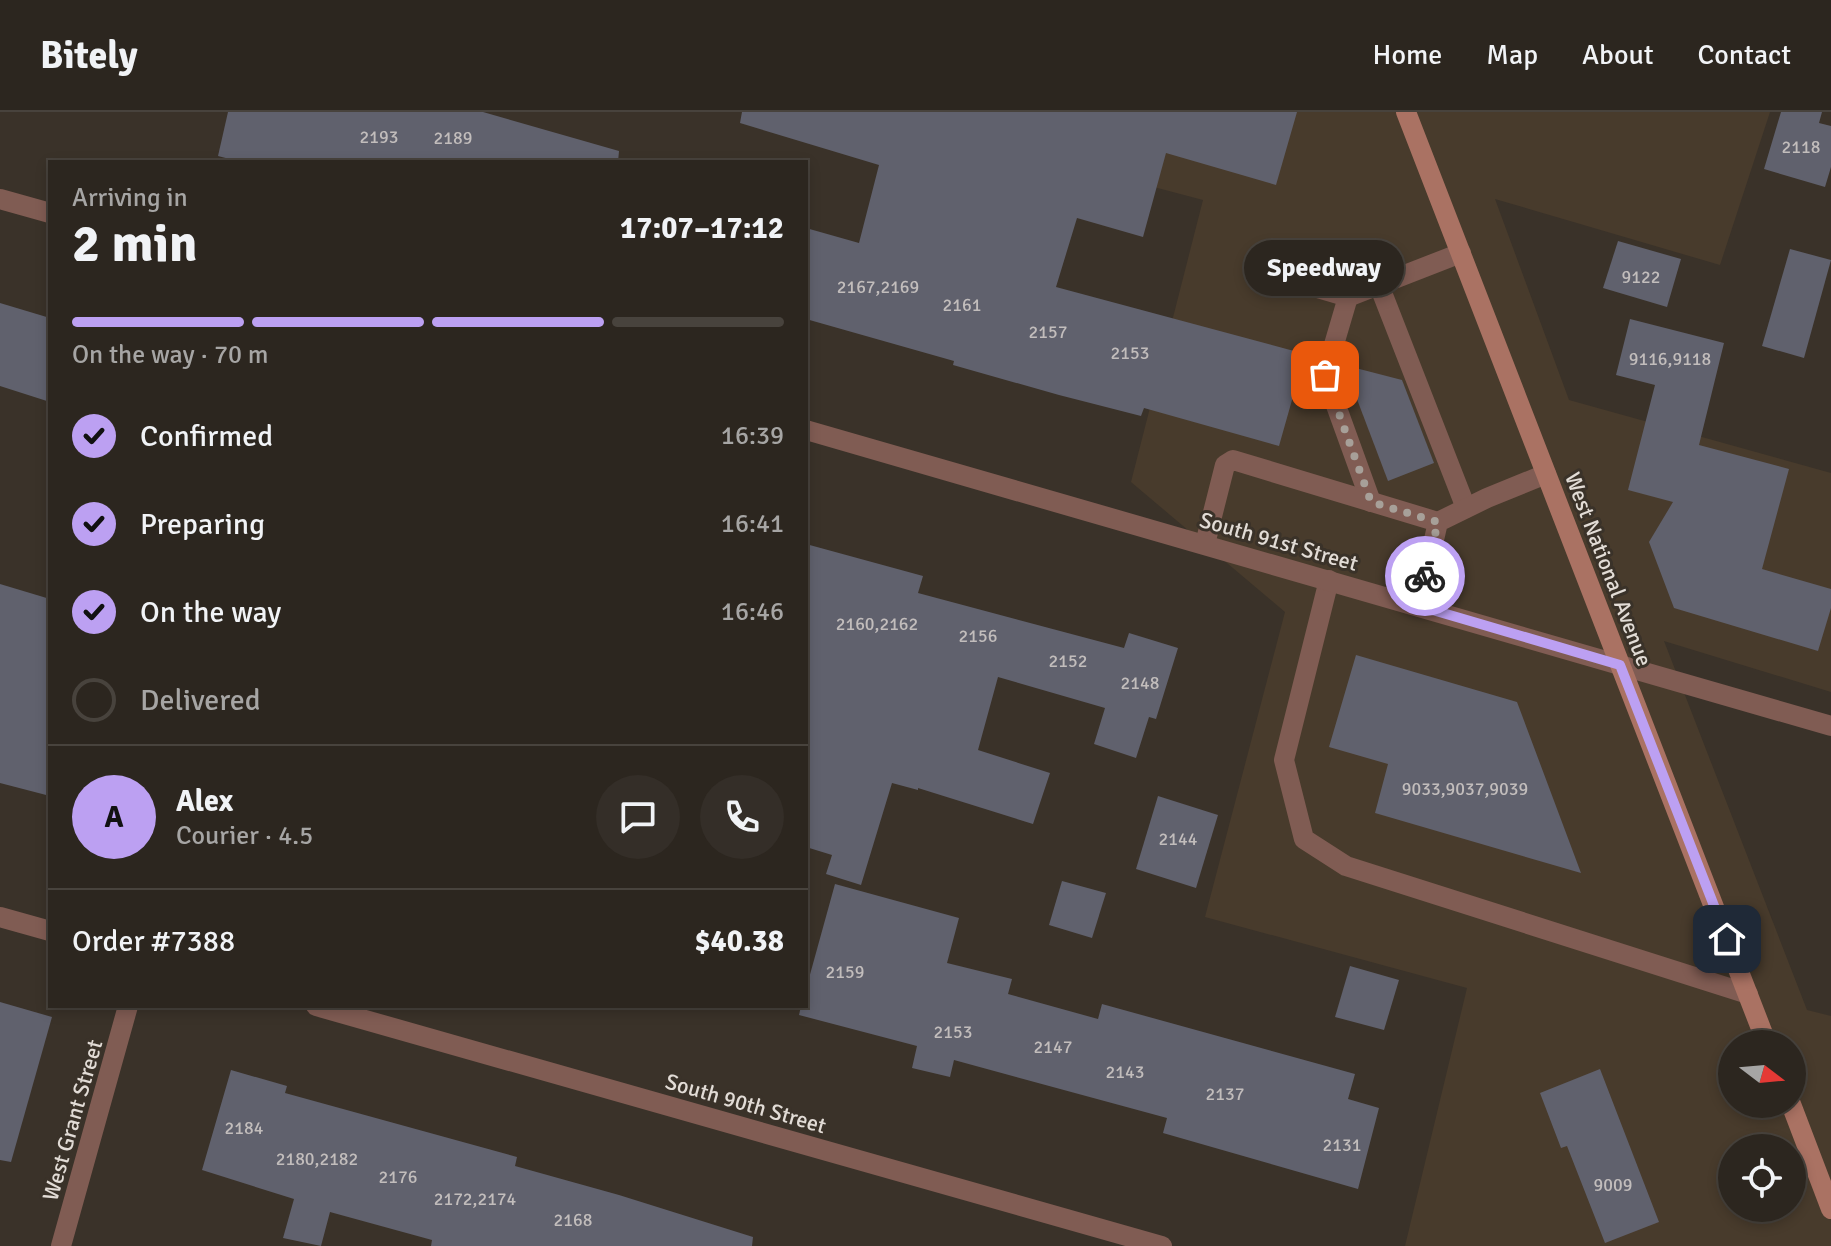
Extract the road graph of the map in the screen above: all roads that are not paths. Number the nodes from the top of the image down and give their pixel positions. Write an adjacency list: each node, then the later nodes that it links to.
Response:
1 (1406, 112): 4 (main road, West National Avenue)
2 (0, 199): 3 (street)
3 (48, 212)
4 (1461, 253): 6 (street); 9 (main road, West National Avenue)
5 (1260, 271): 7 (street)
6 (1379, 285): 7 (street); 11 (street)
7 (1348, 297): 10 (street)
8 (808, 431): 13 (street, South 91st Street)
9 (1546, 474): 11 (street); 16 (main road, West National Avenue)
10 (1371, 502): 12 (street); 13 (street)
11 (1466, 508): 12 (street)
12 (1438, 522): 15 (street)
13 (1205, 544): 14 (street, South 91st Street)
14 (1329, 580): 15 (street, South 91st Street); 20 (street)
15 (1419, 606): 16 (street, South 91st Street)
16 (1620, 665): 17 (street, South 91st Street); 20 (main road, West National Avenue)
17 (1831, 726)
18 (0, 917): 19 (street)
19 (48, 930)
20 (1748, 994): 23 (main road, West National Avenue)
21 (127, 1008): 26 (street, West Grant Street)
22 (323, 1008): 27 (street, South 90th Street)
23 (1762, 1030)
24 (1796, 1118): 25 (main road)
25 (1831, 1209)
26 (61, 1246)
27 (1162, 1246)

